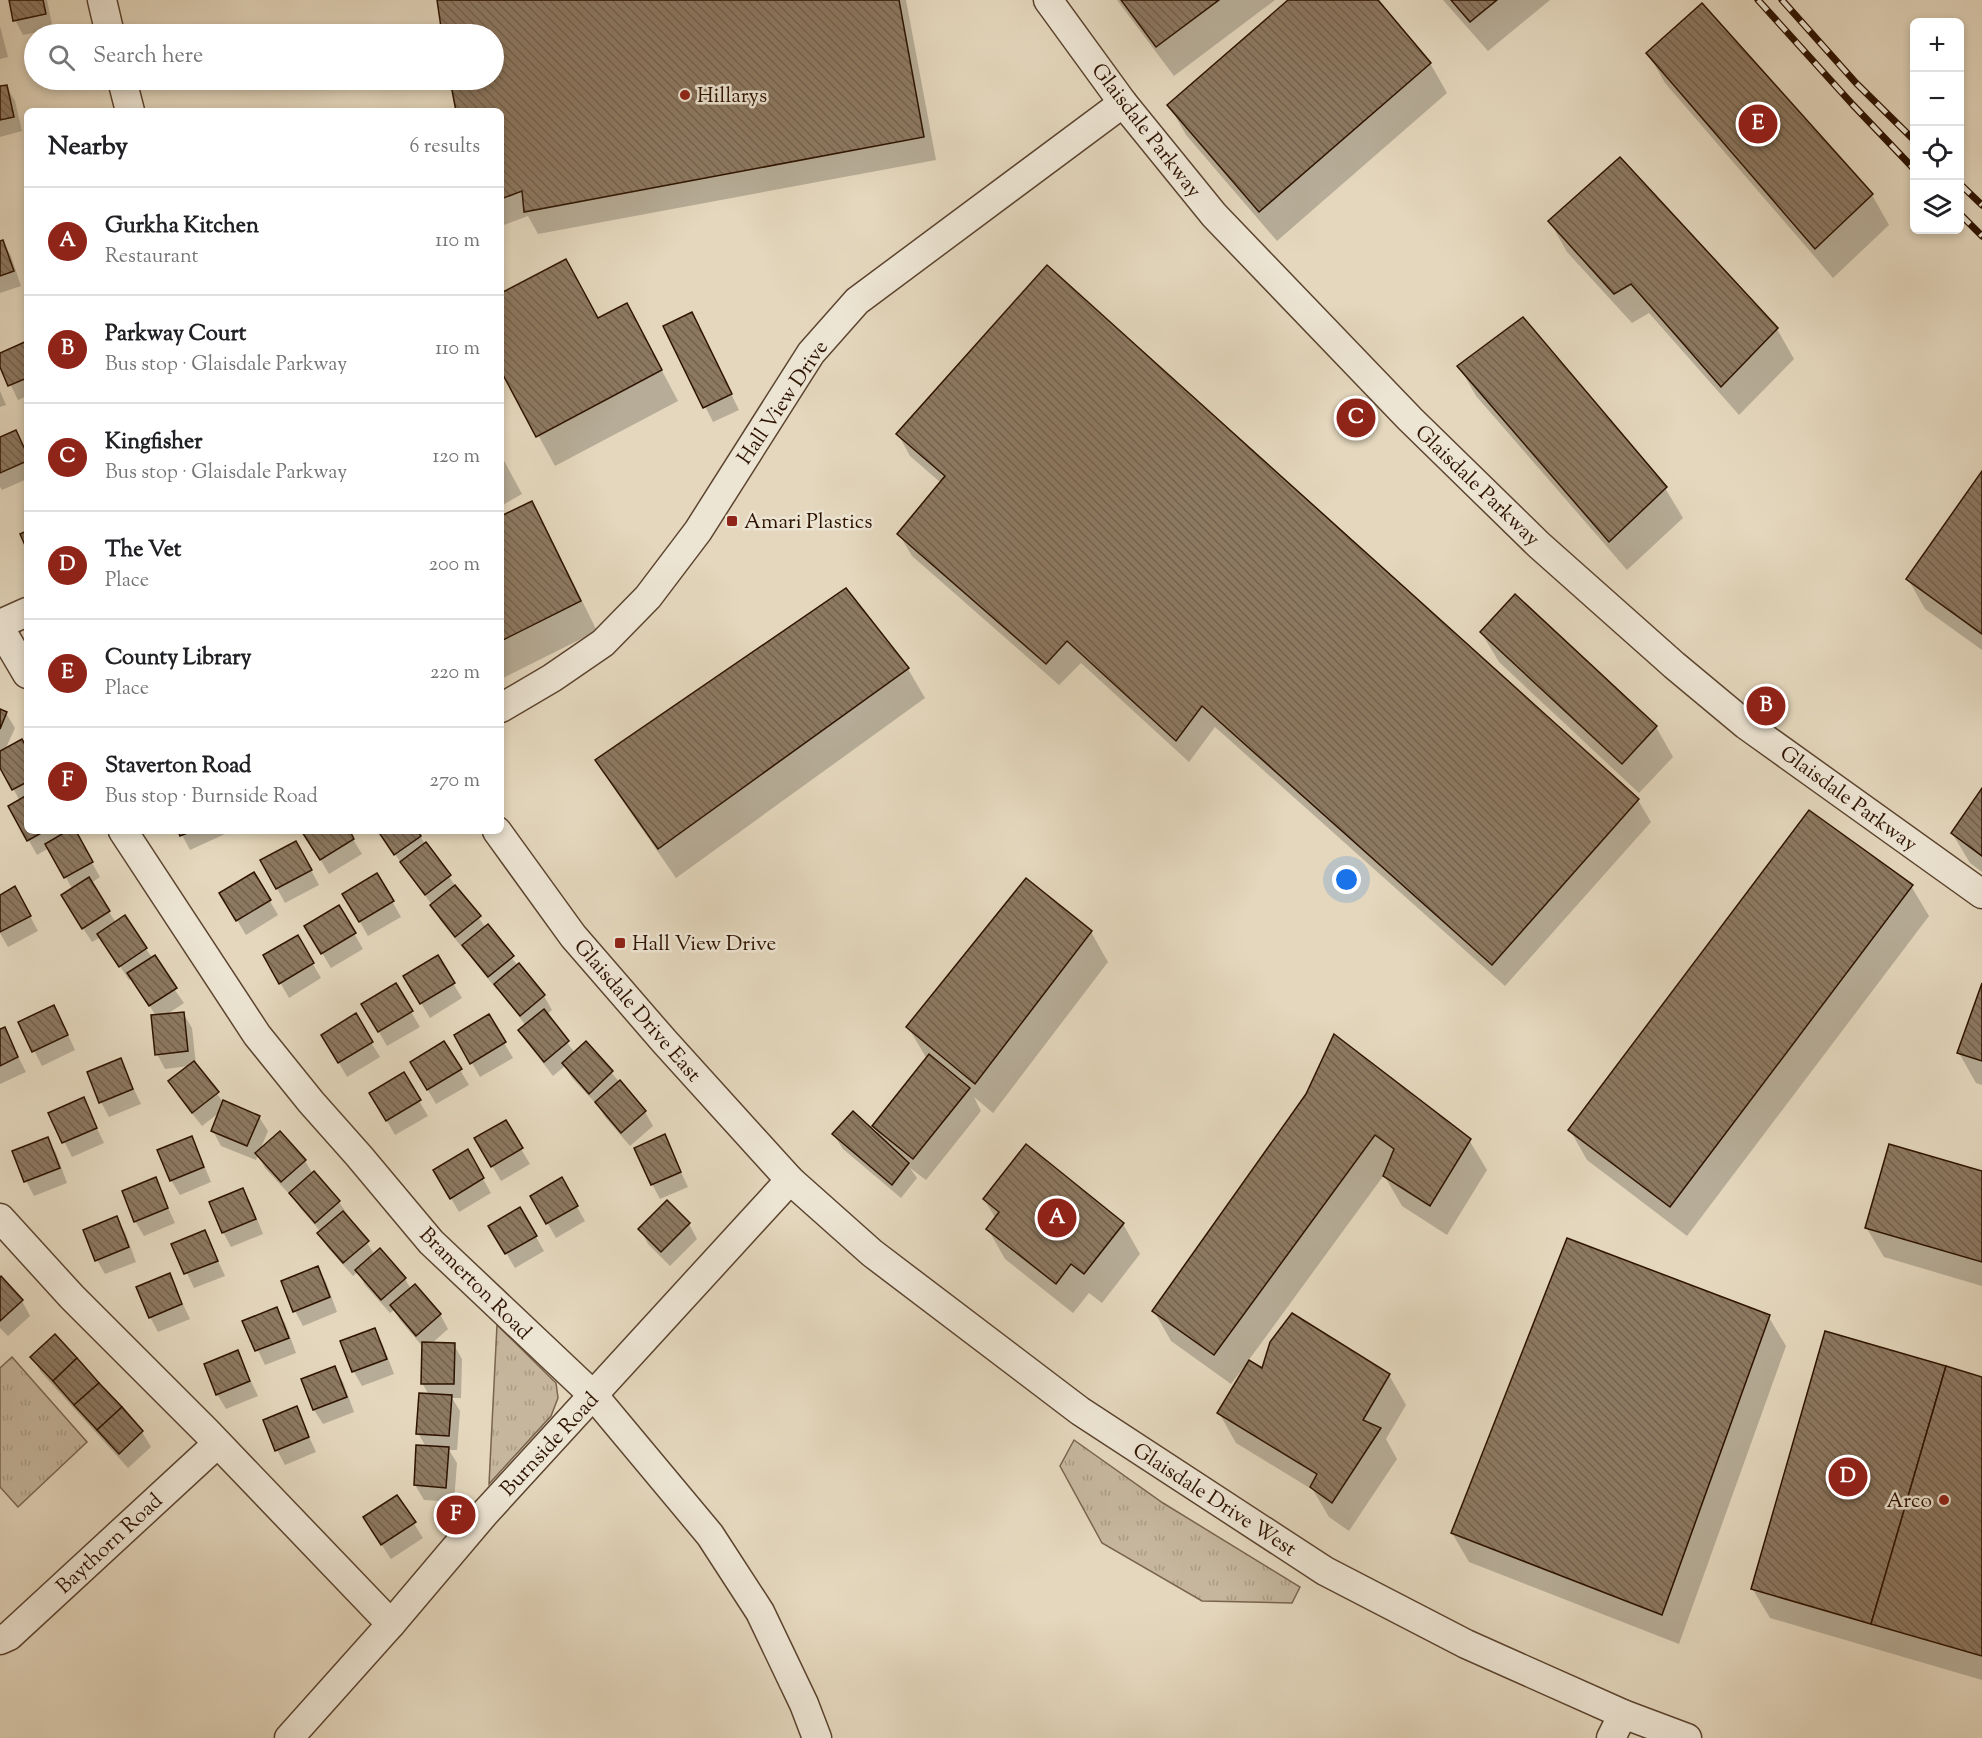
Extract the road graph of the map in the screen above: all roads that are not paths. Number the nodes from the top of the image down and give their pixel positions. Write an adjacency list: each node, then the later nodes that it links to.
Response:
1 (102, 0): 3 (street)
2 (1048, 0): 5 (street, Glaisdale Parkway)
3 (108, 24)
4 (125, 90): 6 (street)
5 (1123, 103): 10 (street, Hall View Drive); 13 (street, Glaisdale Parkway)
6 (129, 108)
7 (24, 614): 8 (street)
8 (0, 626): 9 (street)
9 (24, 669)
10 (504, 706)
11 (125, 834): 16 (street, Bramerton Road)
12 (499, 834): 14 (street, Glaisdale Drive East)
13 (1982, 894)
14 (790, 1180): 16 (street, Burnside Road); 20 (street, Glaisdale Drive West)
15 (0, 1218): 17 (street)
16 (594, 1396): 18 (street, Burnside Road); 22 (street, Bramerton Road)
17 (216, 1444): 18 (street); 19 (street, Baythorn Road)
18 (391, 1624): 21 (street, Burnside Road)
19 (0, 1640)
20 (1617, 1726): 23 (street, Glaisdale Drive West)
21 (290, 1738)
22 (817, 1738)
23 (1688, 1738)

